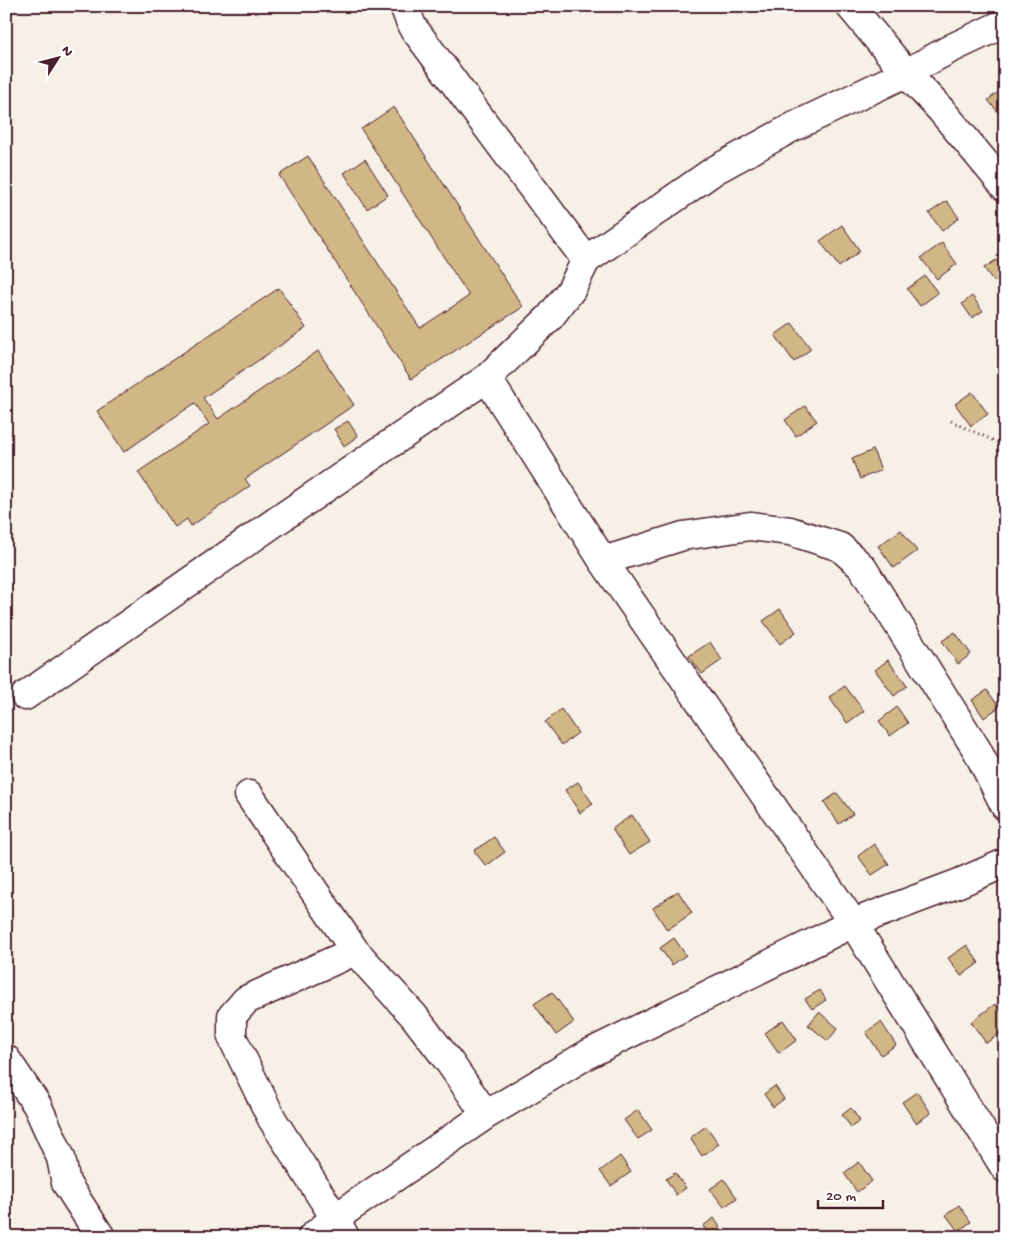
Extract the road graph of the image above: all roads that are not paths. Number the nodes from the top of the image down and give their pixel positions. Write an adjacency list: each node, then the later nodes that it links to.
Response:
1 (404, 6): 6 (street)
2 (850, 6): 4 (street)
3 (1005, 22): 4 (street)
4 (906, 73): 5 (street); 6 (street)
5 (1005, 187)
6 (586, 260): 7 (street)
7 (487, 378): 8 (street); 9 (street)
8 (603, 561): 11 (street); 13 (street)
9 (25, 696)
10 (249, 795): 14 (street)
11 (1005, 806)
12 (1005, 862): 13 (street)
13 (853, 923): 16 (street); 17 (street)
14 (355, 951): 16 (street); 18 (street)
15 (6, 1059): 19 (street)
16 (486, 1116): 18 (street)
17 (1005, 1168)
18 (340, 1227): 20 (street)
19 (100, 1237)
20 (312, 1237)

